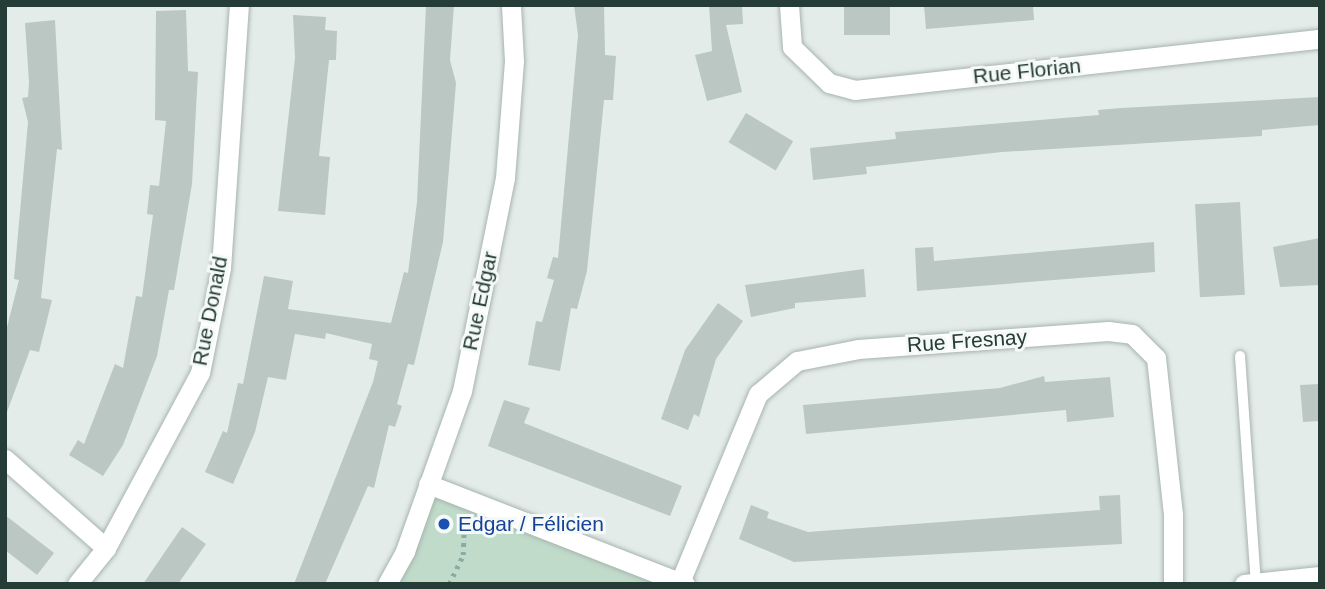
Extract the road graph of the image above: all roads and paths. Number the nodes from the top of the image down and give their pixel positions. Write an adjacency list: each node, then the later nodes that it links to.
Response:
1 (239, 5): 9 (street, Rue Donald)
2 (510, 5): 7 (street, Rue Edgar)
3 (789, 5): 4 (street, Rue Florian)
4 (1320, 39)
5 (1240, 356): 12 (lane)
6 (5, 459): 9 (street)
7 (428, 484): 8 (street); 14 (street, Rue Edgar)
8 (451, 493): 11 (street); 15 (path)
9 (106, 548): 13 (street, Rue Donald)
10 (1320, 576): 12 (street)
11 (682, 583): 16 (street, Rue Fresnay)
12 (1250, 583)
13 (77, 584)
14 (387, 584)
15 (449, 584)
16 (1173, 584)

